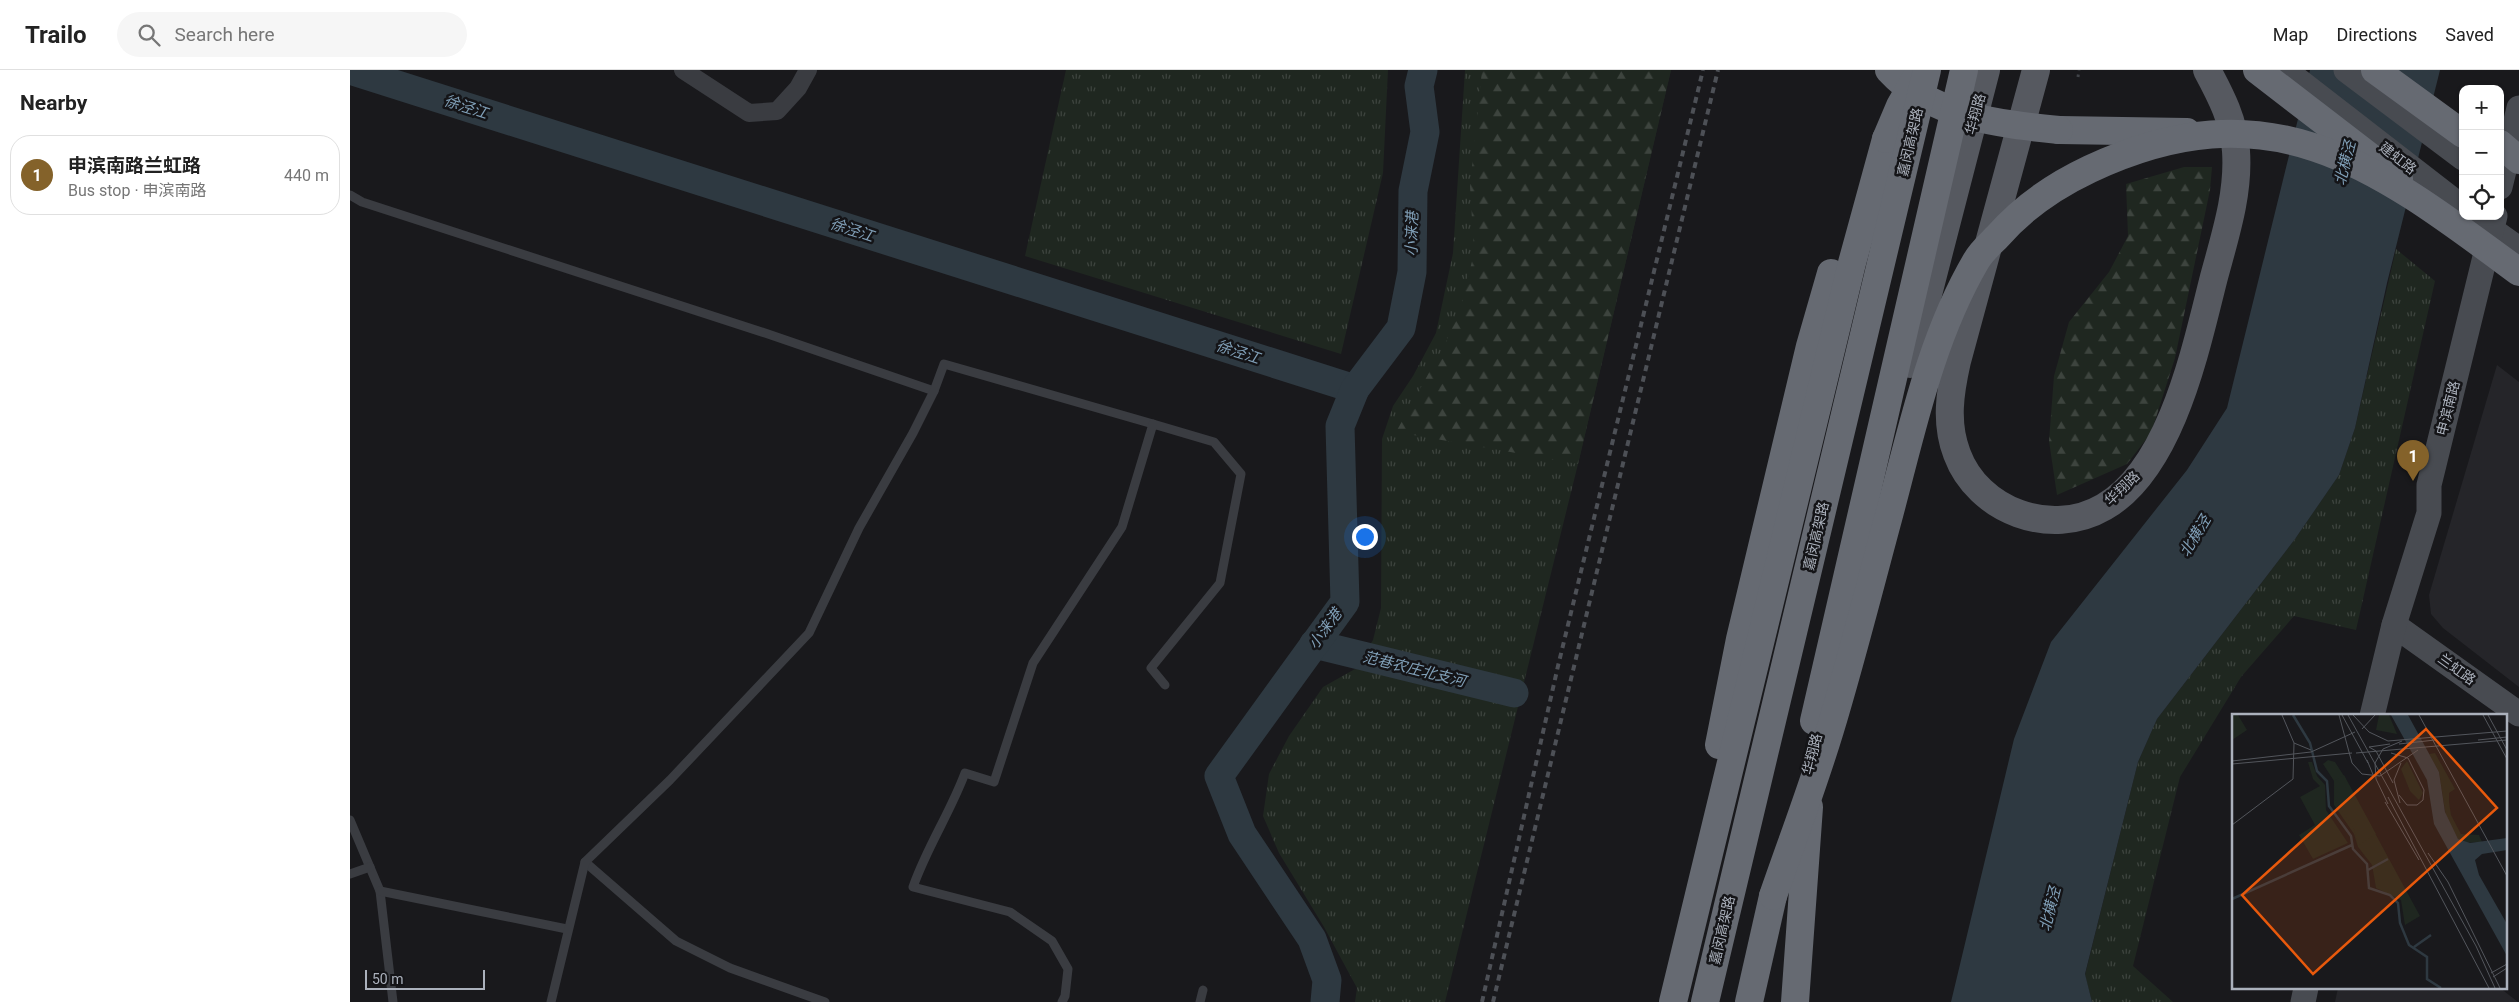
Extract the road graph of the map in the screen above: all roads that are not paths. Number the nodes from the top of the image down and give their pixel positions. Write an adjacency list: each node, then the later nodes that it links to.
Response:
1 (683, 70): 2 (street)
2 (808, 70)
3 (1889, 70): 20 (highway, bridge)
4 (1900, 70): 50 (highway)
5 (1915, 70): 60 (main road)
6 (1920, 70): 50 (highway, bridge)
7 (1927, 70): 60 (highway, 嘉闵高架路, bridge)
8 (1964, 70): 51 (highway, bridge)
9 (1986, 70): 44 (main road, 华翔路)
10 (2036, 70): 11 (main road, 华翔路)
11 (2207, 70)
12 (2258, 70): 31 (highway, bridge)
13 (2346, 70): 22 (main road)
14 (2375, 70): 19 (highway)
15 (2403, 70): 18 (highway)
16 (2287, 71): 30 (main road, 建虹路)
17 (2519, 108): 25 (main road)
18 (2459, 111)
19 (2459, 131)
20 (2212, 133): 32 (highway, bridge); 51 (highway, bridge)
21 (2504, 147): 23 (highway, bridge)
22 (2459, 155)
23 (2519, 160)
24 (2504, 165): 26 (highway)
25 (2503, 175)
26 (2519, 175)
27 (2504, 189): 29 (main road)
28 (350, 195): 38 (lane)
29 (2519, 199)
30 (2459, 206)
31 (2459, 208)
32 (2459, 211)
33 (2476, 220): 40 (main road, 申滨南路)
34 (2477, 220): 36 (main road, 建虹路)
35 (2477, 220): 37 (highway, bridge)
36 (2519, 249)
37 (2519, 272)
38 (934, 391): 39 (lane); 46 (lane)
39 (1153, 424): 41 (lane); 57 (lane)
40 (2394, 624): 42 (main road, 申滨南路); 43 (main road, 兰虹路)
41 (1165, 685)
42 (2372, 714)
43 (2519, 714)
44 (1813, 746): 61 (main road, 华翔路); 62 (highway)
45 (350, 820): 47 (lane)
46 (585, 862): 52 (lane); 56 (lane)
47 (370, 866): 48 (lane); 49 (lane)
48 (350, 874)
49 (380, 891): 52 (lane); 54 (lane)
50 (1700, 892): 59 (highway)
51 (1773, 896): 61 (highway)
52 (568, 928): 55 (lane)
53 (1203, 990): 58 (lane)
54 (393, 1002)
55 (551, 1002)
56 (825, 1002)
57 (1062, 1002)
58 (1200, 1002)
59 (1674, 1002)
60 (1706, 1002)
61 (1749, 1002)
62 (1795, 1002)

